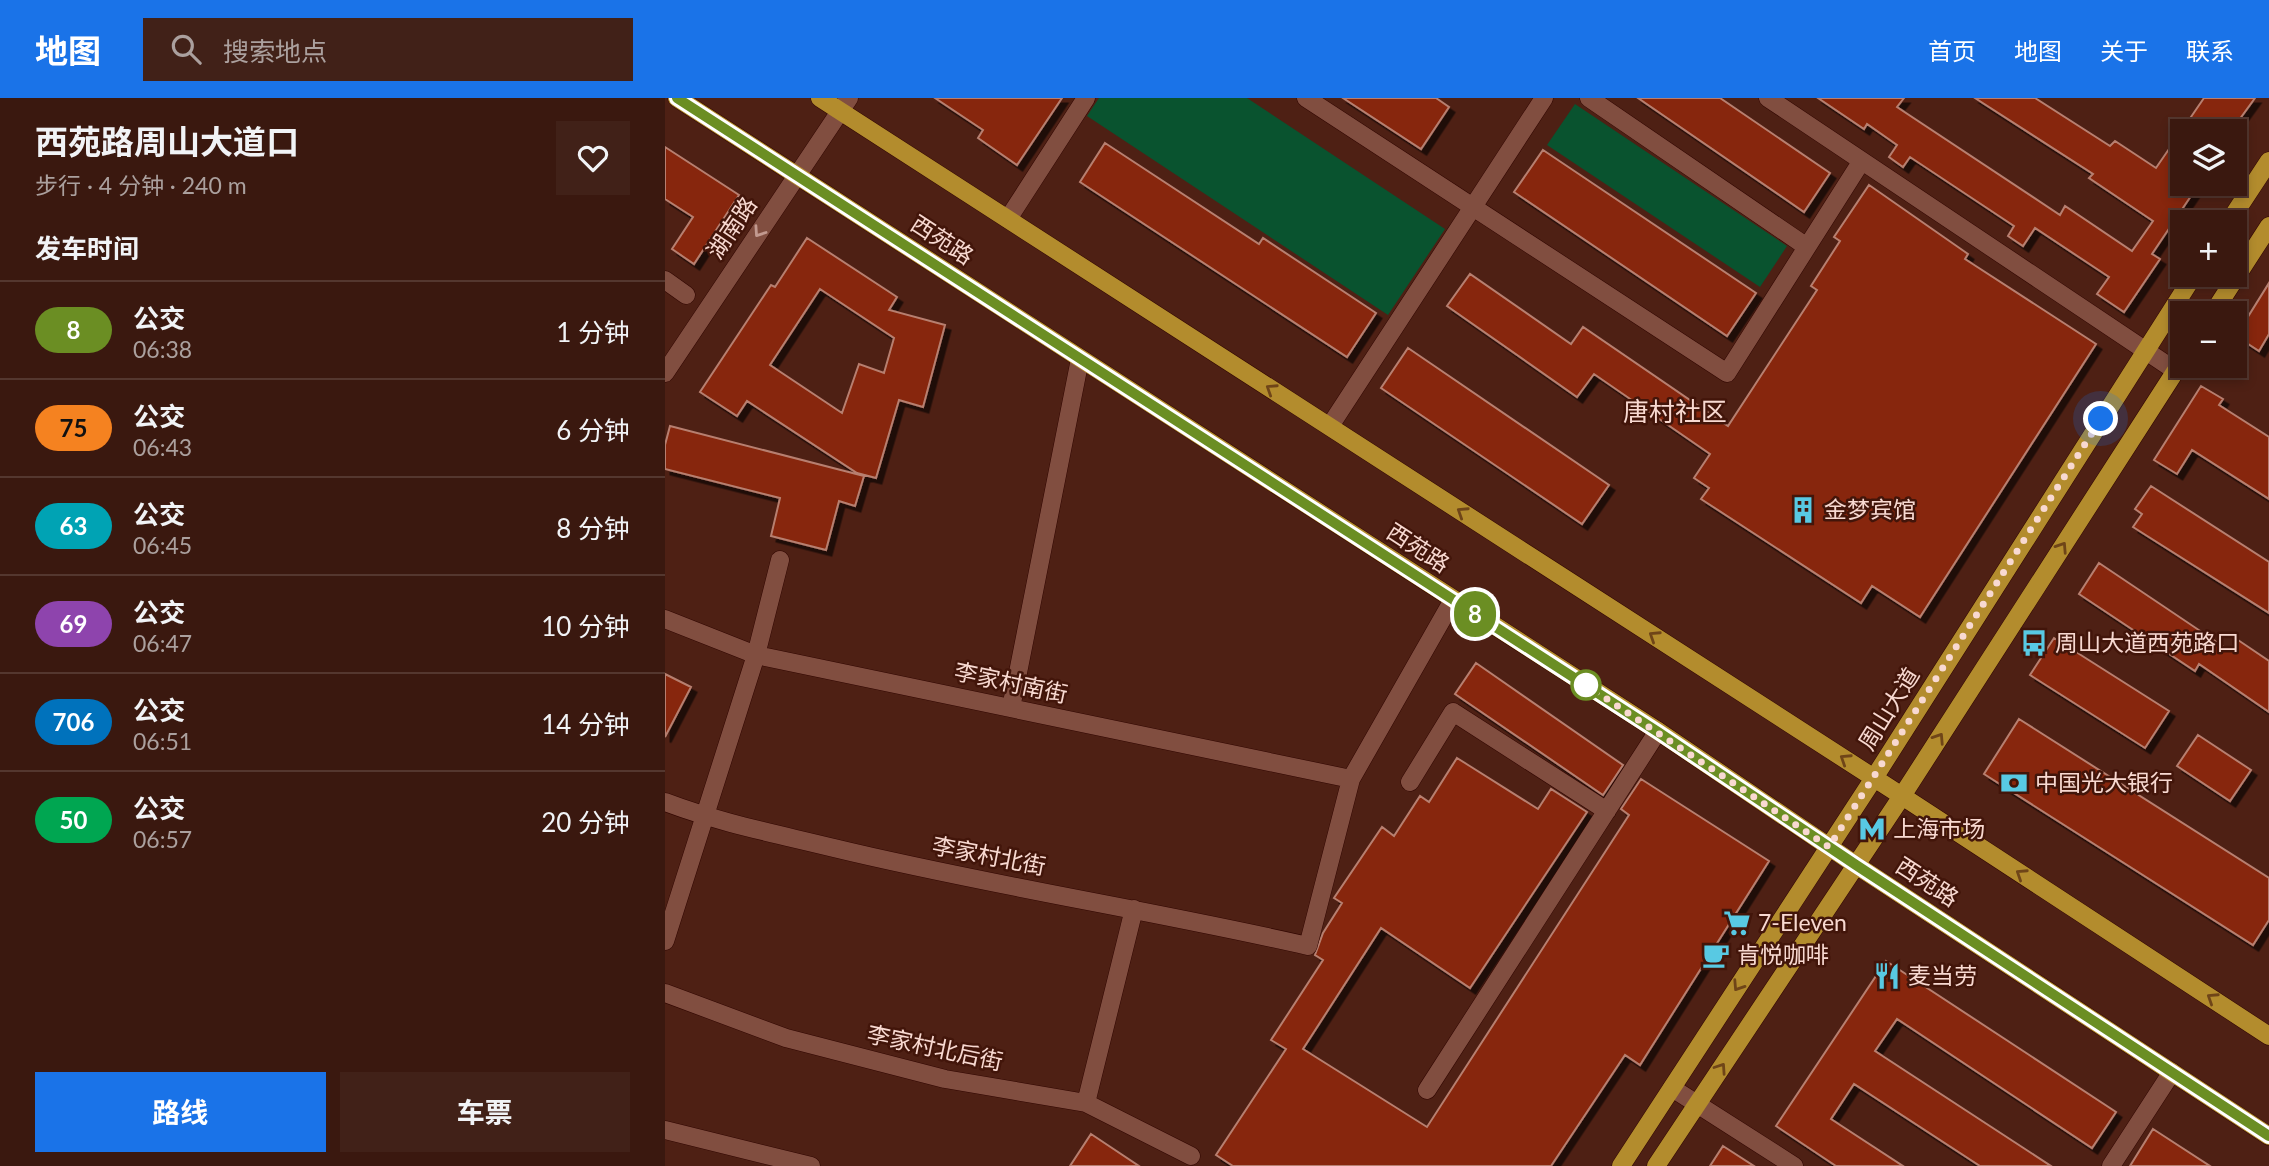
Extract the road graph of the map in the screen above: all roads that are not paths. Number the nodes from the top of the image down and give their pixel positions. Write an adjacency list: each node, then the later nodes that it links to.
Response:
1 (677, 98): 11 (main road, 西苑路)
2 (820, 98): 8 (main road)
3 (1086, 98): 14 (street)
4 (1306, 98): 12 (street)
5 (1544, 98): 12 (street)
6 (1589, 98): 16 (street)
7 (1767, 98): 10 (street)
8 (844, 104): 11 (street, 湖南路); 14 (main road)
9 (2269, 161): 13 (main road)
10 (1861, 162): 16 (street); 21 (street)
11 (797, 175): 22 (main road, 西苑路); 24 (street, 湖南路, one-way to 24)
12 (1473, 207): 16 (street); 26 (street)
13 (2237, 210)
14 (1008, 219): 26 (main road, one-way to 14)
15 (2269, 226): 20 (main road)
16 (1807, 247)
17 (665, 280): 19 (street)
18 (2187, 287): 21 (main road, 周山大道)
19 (686, 295)
20 (2221, 301)
21 (2144, 352): 23 (street); 33 (main road, 周山大道)
22 (1080, 359): 28 (main road, 西苑路); 31 (street)
23 (2170, 362)
24 (665, 373)
25 (2171, 378): 36 (main road, one-way to 25)
26 (1330, 426): 33 (main road, one-way to 26)
27 (780, 560): 30 (street)
28 (1453, 600): 32 (main road, 西苑路); 34 (street)
29 (665, 619): 30 (street, 李家村南街)
30 (756, 655): 31 (street, 李家村南街); 39 (street)
31 (1011, 708): 34 (street, 李家村南街)
32 (1658, 732): 38 (street); 40 (main road, 西苑路)
33 (1874, 778): 36 (main road); 40 (main road, 周山大道)
34 (1351, 779): 42 (street, 李家村北街)
35 (1411, 782): 38 (street)
36 (1902, 796): 41 (main road); 45 (main road, one-way to 36)
37 (665, 802): 39 (street, 李家村北街)
38 (1607, 811): 48 (street)
39 (705, 817): 42 (street, 李家村北街); 43 (street)
40 (1829, 847): 41 (main road, 西苑路); 47 (main road, 周山大道, one-way to 47)
41 (1856, 865): 46 (main road, 西苑路); 50 (main road, one-way to 41)
42 (1134, 909): 49 (street)
43 (665, 941)
44 (665, 993): 49 (street, 李家村北后街)
45 (2269, 1036)
46 (2172, 1072): 52 (main road, 西苑路); 58 (street)
47 (1672, 1088): 50 (street); 55 (main road, 周山大道)
48 (1427, 1090)
49 (1086, 1103): 53 (street, 李家村北后街)
50 (1697, 1104): 56 (main road); 57 (street)
51 (665, 1130): 54 (street)
52 (2269, 1136)
53 (1191, 1156)
54 (811, 1166)
55 (1621, 1166)
56 (1656, 1166)
57 (1794, 1166)
58 (2111, 1166)

